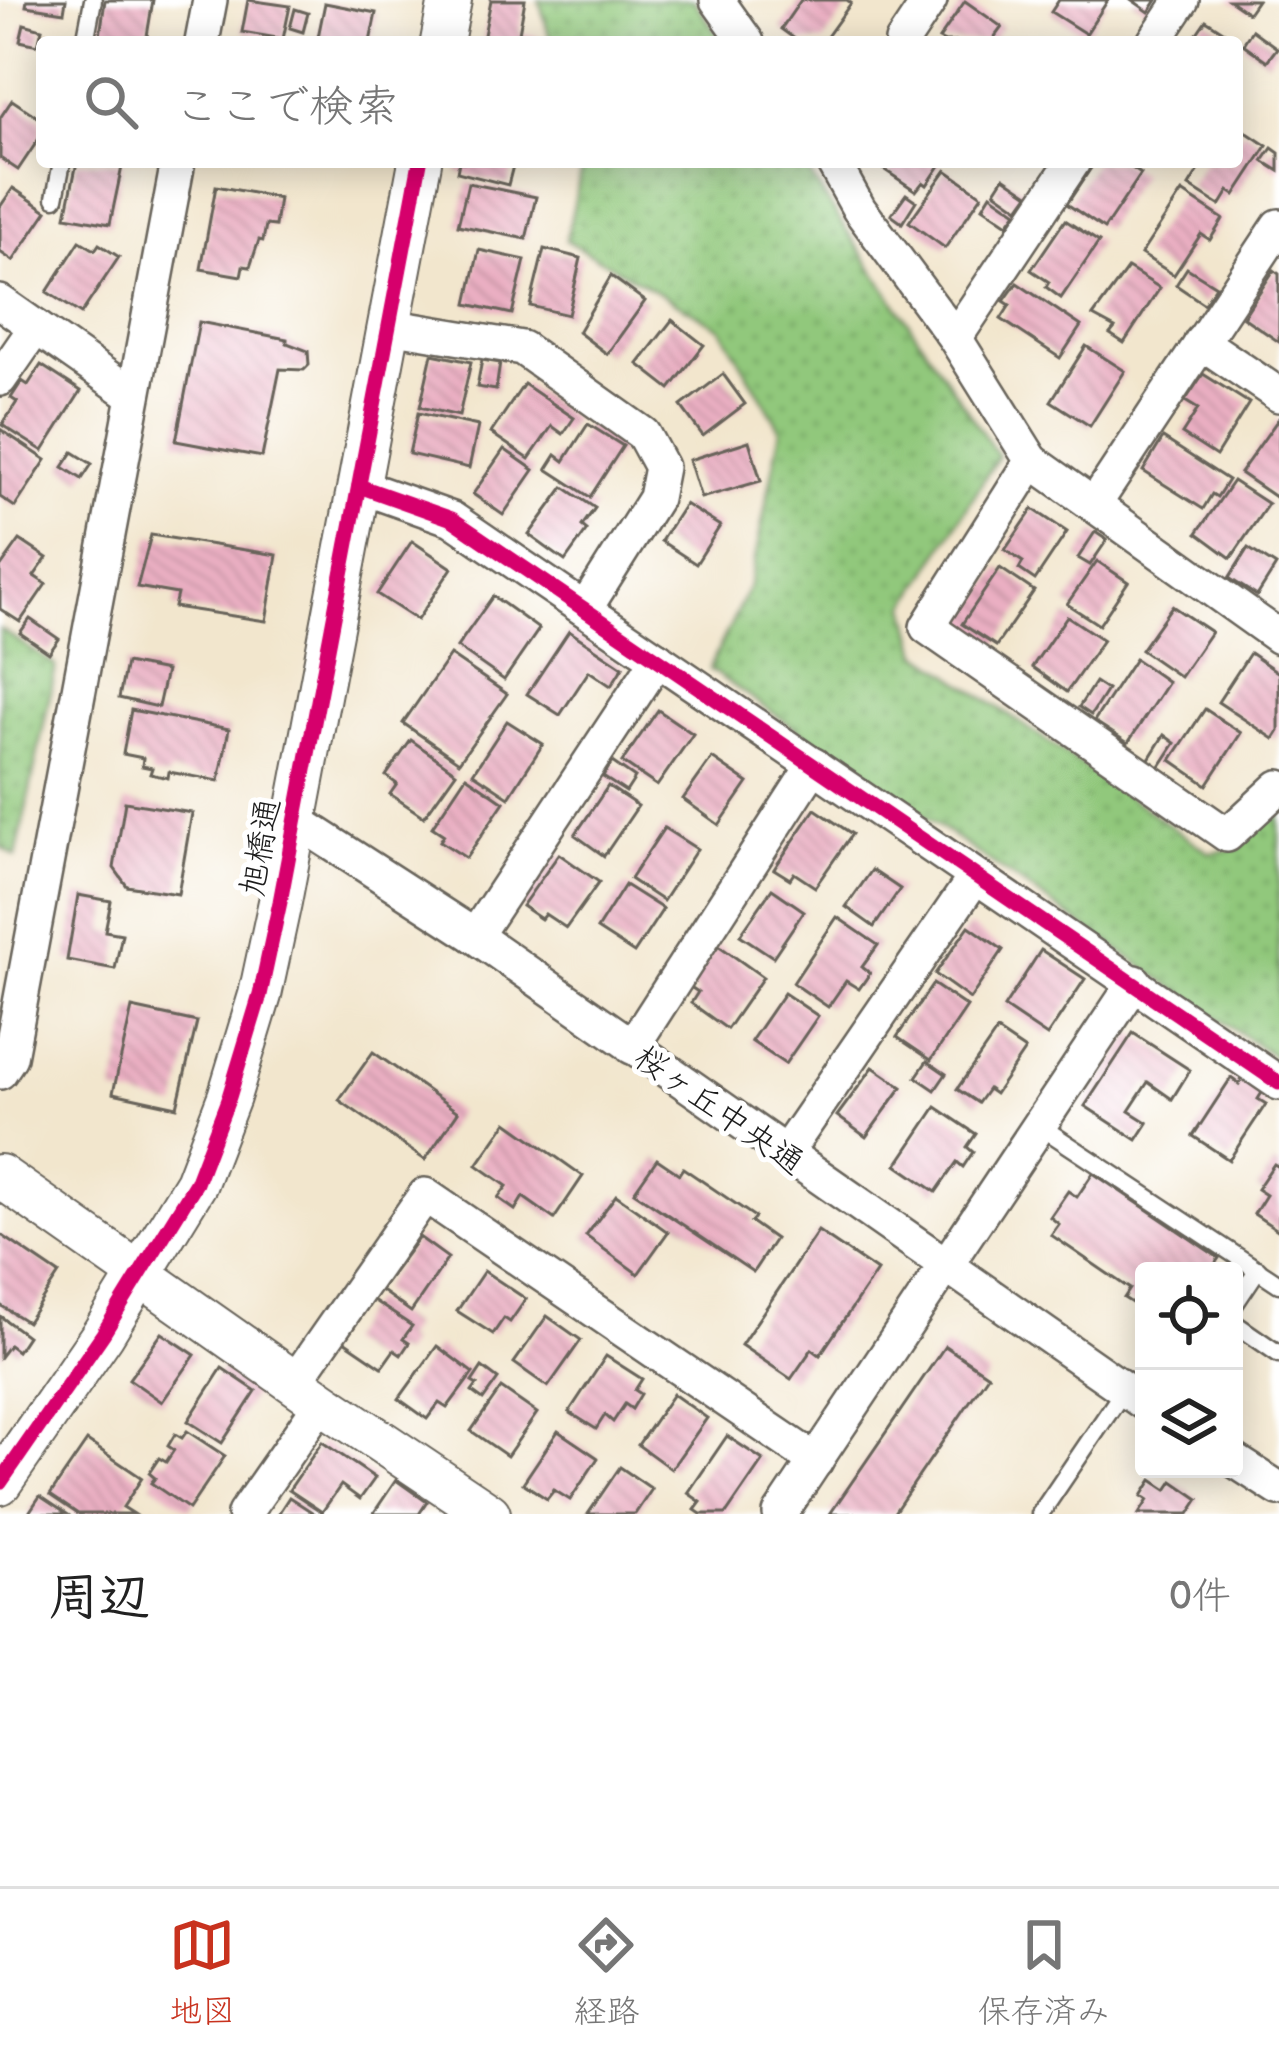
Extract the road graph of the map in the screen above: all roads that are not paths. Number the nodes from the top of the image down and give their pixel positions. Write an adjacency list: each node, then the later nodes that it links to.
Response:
1 (93, 0): 7 (lane)
2 (210, 0): 8 (street)
3 (450, 0): 9 (street)
4 (717, 0): 10 (street)
5 (930, 0): 11 (street)
6 (1182, 0): 12 (street)
7 (86, 36)
8 (203, 36)
9 (443, 36)
10 (744, 36)
11 (906, 36)
12 (1158, 36)
13 (61, 168): 18 (lane)
14 (177, 168): 26 (street)
15 (419, 168): 21 (street, 旭橋通)
16 (836, 168): 23 (street)
17 (1069, 168): 23 (street)
18 (55, 198)
19 (1279, 226): 24 (street)
20 (0, 302): 22 (street)
21 (389, 326): 29 (street, 旭橋通); 31 (street)
22 (36, 327): 25 (street); 26 (street)
23 (955, 338): 28 (street)
24 (1201, 342): 27 (street); 30 (street)
25 (0, 379)
26 (133, 395): 41 (street)
27 (1279, 395)
28 (1032, 461): 30 (street); 35 (street)
29 (359, 486): 31 (street); 36 (street, 旭橋通)
30 (1094, 505): 32 (street)
31 (586, 609): 33 (street)
32 (1279, 637)
33 (658, 659): 34 (street); 38 (street)
34 (814, 766): 37 (street); 40 (street)
35 (1279, 787)
36 (294, 819): 38 (street, 桜ヶ丘中央通); 48 (street, 旭橋通)
37 (975, 877): 39 (street); 44 (street)
38 (475, 936): 40 (street, 桜ヶ丘中央通)
39 (1135, 982): 42 (street); 43 (street)
40 (632, 1048): 44 (street, 桜ヶ丘中央通)
41 (0, 1072)
42 (1279, 1084)
43 (1040, 1126): 46 (street); 47 (lane)
44 (784, 1155): 46 (street, 桜ヶ丘中央通)
45 (0, 1176): 48 (street)
46 (947, 1263): 54 (street, 桜ヶ丘中央通); 55 (street)
47 (1258, 1270): 49 (lane); 50 (lane)
48 (138, 1274): 53 (street); 57 (street, 旭橋通)
49 (1279, 1284)
50 (1243, 1292)
51 (1243, 1329): 52 (lane)
52 (1279, 1354)
53 (308, 1392): 55 (street); 59 (street); 60 (street)
54 (1134, 1396): 62 (lane)
55 (815, 1461): 61 (street)
56 (1243, 1466): 58 (street)
57 (0, 1483)
58 (1279, 1489)
59 (244, 1514)
60 (489, 1514)
61 (780, 1514)
62 (1040, 1514)

